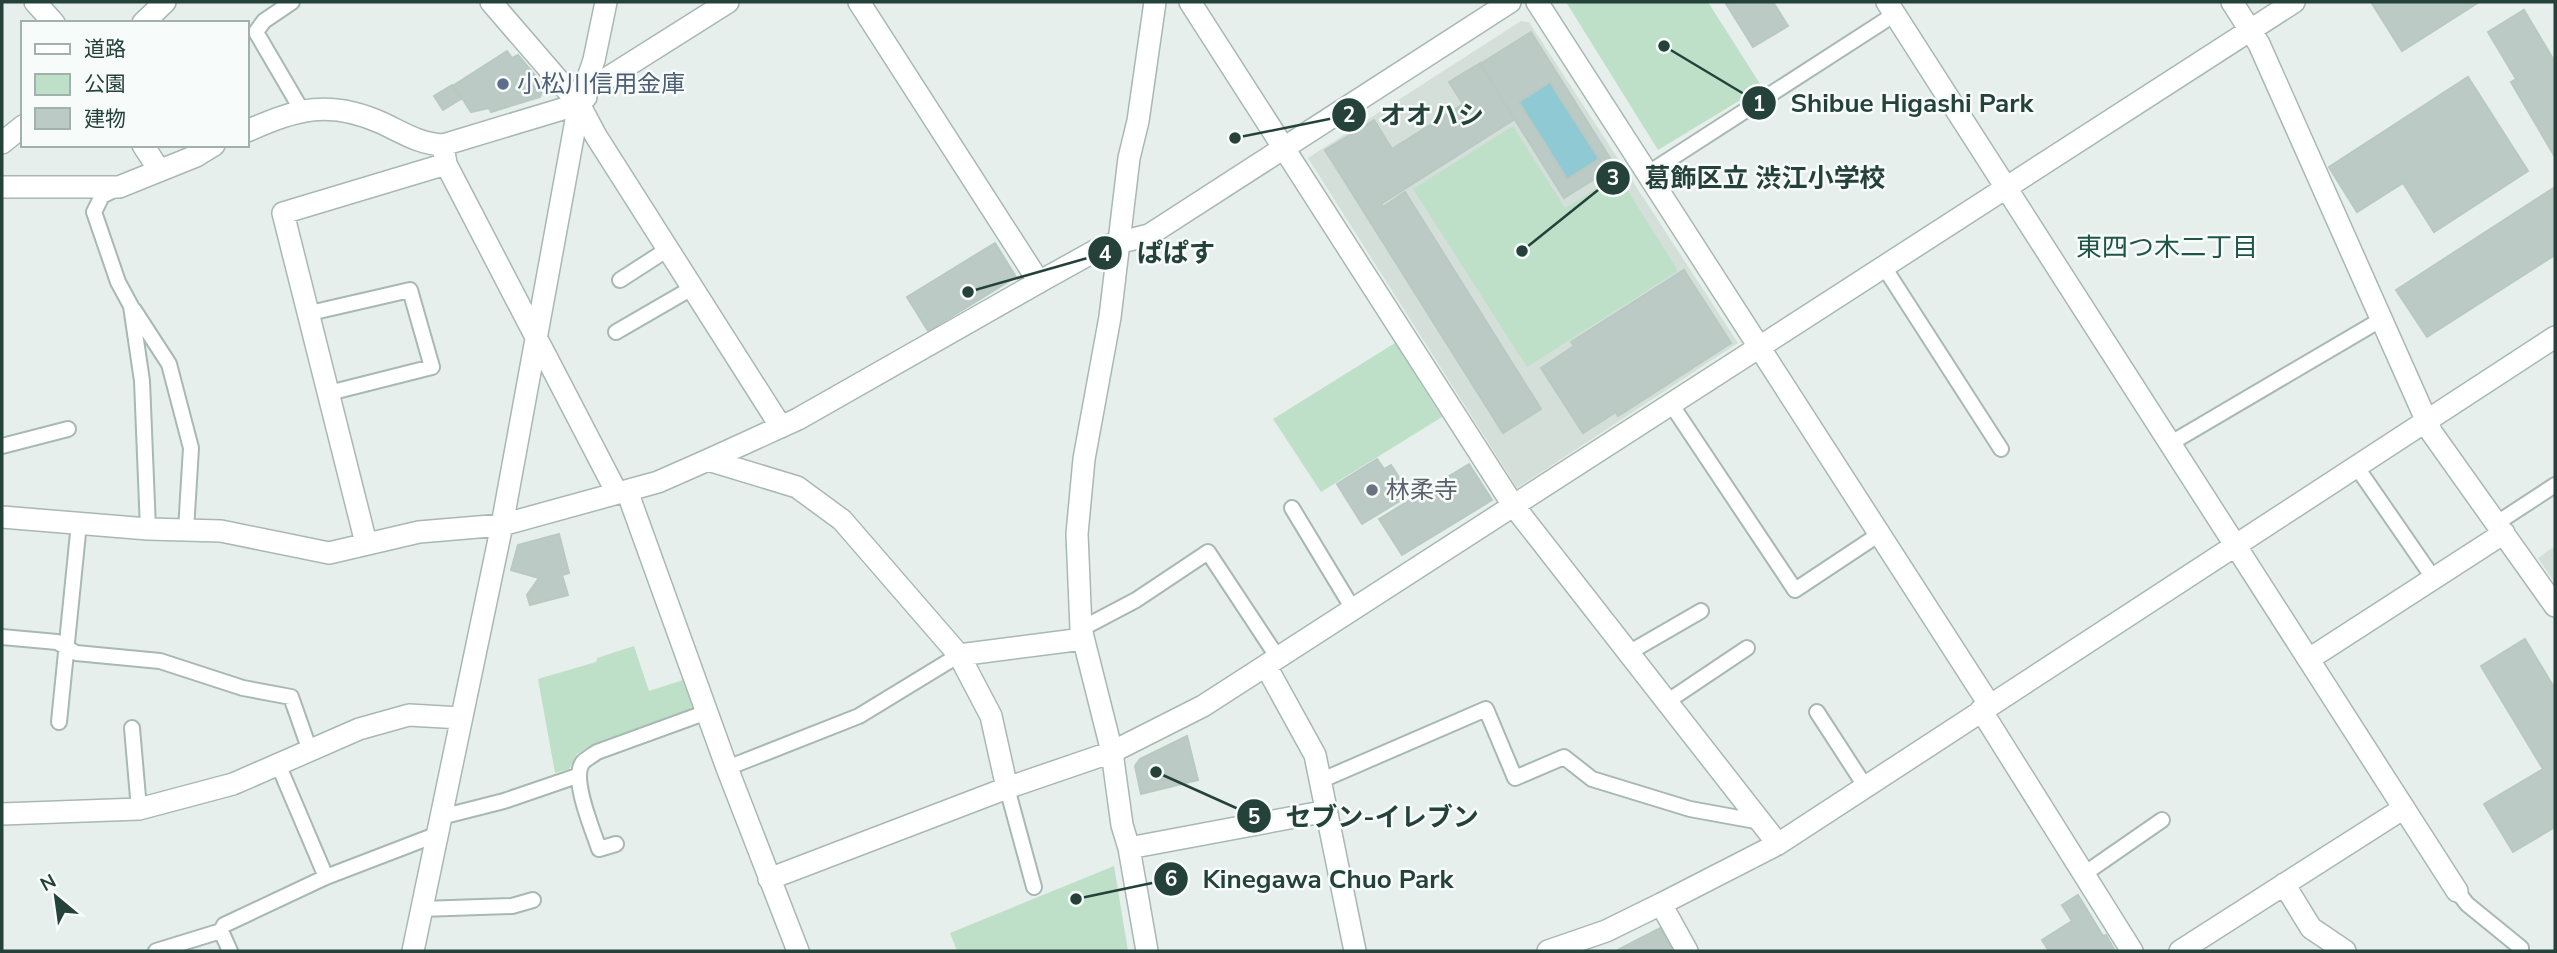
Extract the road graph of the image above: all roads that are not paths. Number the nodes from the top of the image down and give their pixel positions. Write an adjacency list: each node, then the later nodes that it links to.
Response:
1 (36, 2): 15 (street)
2 (164, 2): 16 (street)
3 (292, 2): 19 (lane)
4 (491, 2): 18 (street)
5 (606, 2): 18 (street)
6 (727, 2): 18 (street)
7 (859, 2): 36 (street)
8 (1154, 2): 32 (street)
9 (1190, 2): 25 (street)
10 (1510, 2): 25 (street)
11 (1537, 2): 28 (street)
12 (2232, 2): 17 (street)
13 (2294, 2): 17 (street)
14 (1891, 8): 28 (lane); 31 (street)
15 (52, 21)
16 (145, 21)
17 (2250, 30): 31 (street); 40 (street)
18 (579, 104): 26 (street); 33 (street); 42 (street)
19 (301, 109): 21 (street); 26 (street)
20 (21, 128): 22 (street)
21 (248, 131)
22 (2, 143)
23 (144, 147): 27 (street)
24 (206, 147): 27 (street)
25 (1284, 150): 32 (street); 57 (street)
26 (445, 154): 39 (street); 42 (street)
27 (159, 170): 30 (street)
28 (1647, 174): 44 (street)
29 (2, 187): 30 (street)
30 (120, 187): 38 (lane)
31 (2007, 188): 34 (street); 50 (street)
32 (1119, 244): 36 (street); 72 (street)
33 (668, 249): 35 (lane); 37 (street)
34 (1884, 267): 44 (street); 52 (lane)
35 (620, 280)
36 (1040, 282): 48 (street)
37 (692, 288): 41 (lane); 48 (street)
38 (131, 306): 63 (lane); 64 (lane)
39 (310, 313): 45 (street); 45 (lane)
40 (2382, 319): 47 (street); 50 (lane)
41 (616, 332)
42 (536, 334): 56 (street); 61 (street)
43 (2555, 337): 47 (street)
44 (1759, 347): 46 (street); 65 (street)
45 (329, 393): 66 (street)
46 (1671, 404): 57 (street); 65 (lane)
47 (2427, 420): 54 (street); 62 (street)
48 (781, 427): 53 (street)
49 (68, 429): 51 (lane)
50 (2171, 443): 67 (street)
51 (2, 446)
52 (2001, 449)
53 (708, 460): 56 (street); 77 (street)
54 (2356, 466): 67 (street); 68 (lane)
55 (2555, 485): 62 (lane)
56 (622, 492): 61 (street); 82 (street)
57 (1513, 505): 70 (street); 76 (street)
58 (1292, 508): 70 (lane)
59 (2, 517): 60 (street)
60 (79, 523): 63 (street); 74 (lane)
61 (502, 525): 66 (street); 84 (street)
62 (2500, 528): 68 (street); 69 (street)
63 (148, 529): 64 (street)
64 (186, 530): 66 (street)
65 (1878, 536): 81 (street)
66 (366, 543)
67 (2235, 544): 78 (street); 81 (street)
68 (2434, 579): 78 (street)
69 (2555, 606)
70 (1353, 609): 79 (street)
71 (1701, 611): 76 (lane)
72 (1082, 634): 77 (street); 79 (lane); 88 (street)
73 (2, 637): 74 (lane)
74 (66, 646): 85 (lane); 87 (lane)
75 (1747, 648): 80 (lane)
76 (1630, 652): 80 (street)
77 (959, 655): 90 (lane); 94 (street)
78 (2309, 659): 95 (street)
79 (1272, 662): 88 (street); 92 (street)
80 (1668, 701): 100 (street)
81 (1985, 707): 93 (street); 105 (street)
82 (706, 712): 90 (street); 91 (lane)
83 (1817, 712): 93 (lane)
84 (461, 718): 87 (street); 101 (street)
85 (59, 722)
86 (132, 728): 96 (lane)
87 (309, 748): 89 (street)
88 (1112, 752): 94 (street); 104 (street)
89 (278, 764): 96 (street); 106 (lane)
90 (727, 768): 107 (street)
91 (577, 776): 101 (lane); 102 (lane)
92 (1322, 780): 97 (street); 100 (lane)
93 (1865, 786): 103 (street)
94 (1007, 788): 107 (street); 109 (lane)
95 (2404, 808): 108 (street); 110 (street)
96 (139, 809): 98 (street)
97 (1327, 811): 104 (street); 121 (street)
98 (2, 814)
99 (2162, 820): 105 (lane)
100 (1761, 822): 103 (street)
101 (440, 826): 106 (lane); 113 (street)
102 (616, 844)
103 (1778, 844): 112 (street)
104 (1129, 848): 120 (street)
105 (2084, 874): 124 (street)
106 (326, 877): 114 (lane)
107 (769, 879): 119 (street)
108 (2284, 884): 125 (street); 126 (street)
109 (1034, 887)
110 (2457, 891): 115 (lane)
111 (533, 900): 113 (lane)
112 (1661, 904): 122 (street); 123 (street)
113 (421, 909): 118 (street)
114 (221, 931): 116 (lane); 117 (lane)
115 (2521, 948)
116 (156, 951)
117 (230, 951)
118 (413, 951)
119 (798, 951)
120 (1147, 951)
121 (1355, 951)
122 (1548, 951)
123 (1687, 951)
124 (2132, 951)
125 (2180, 951)
126 (2345, 951)

